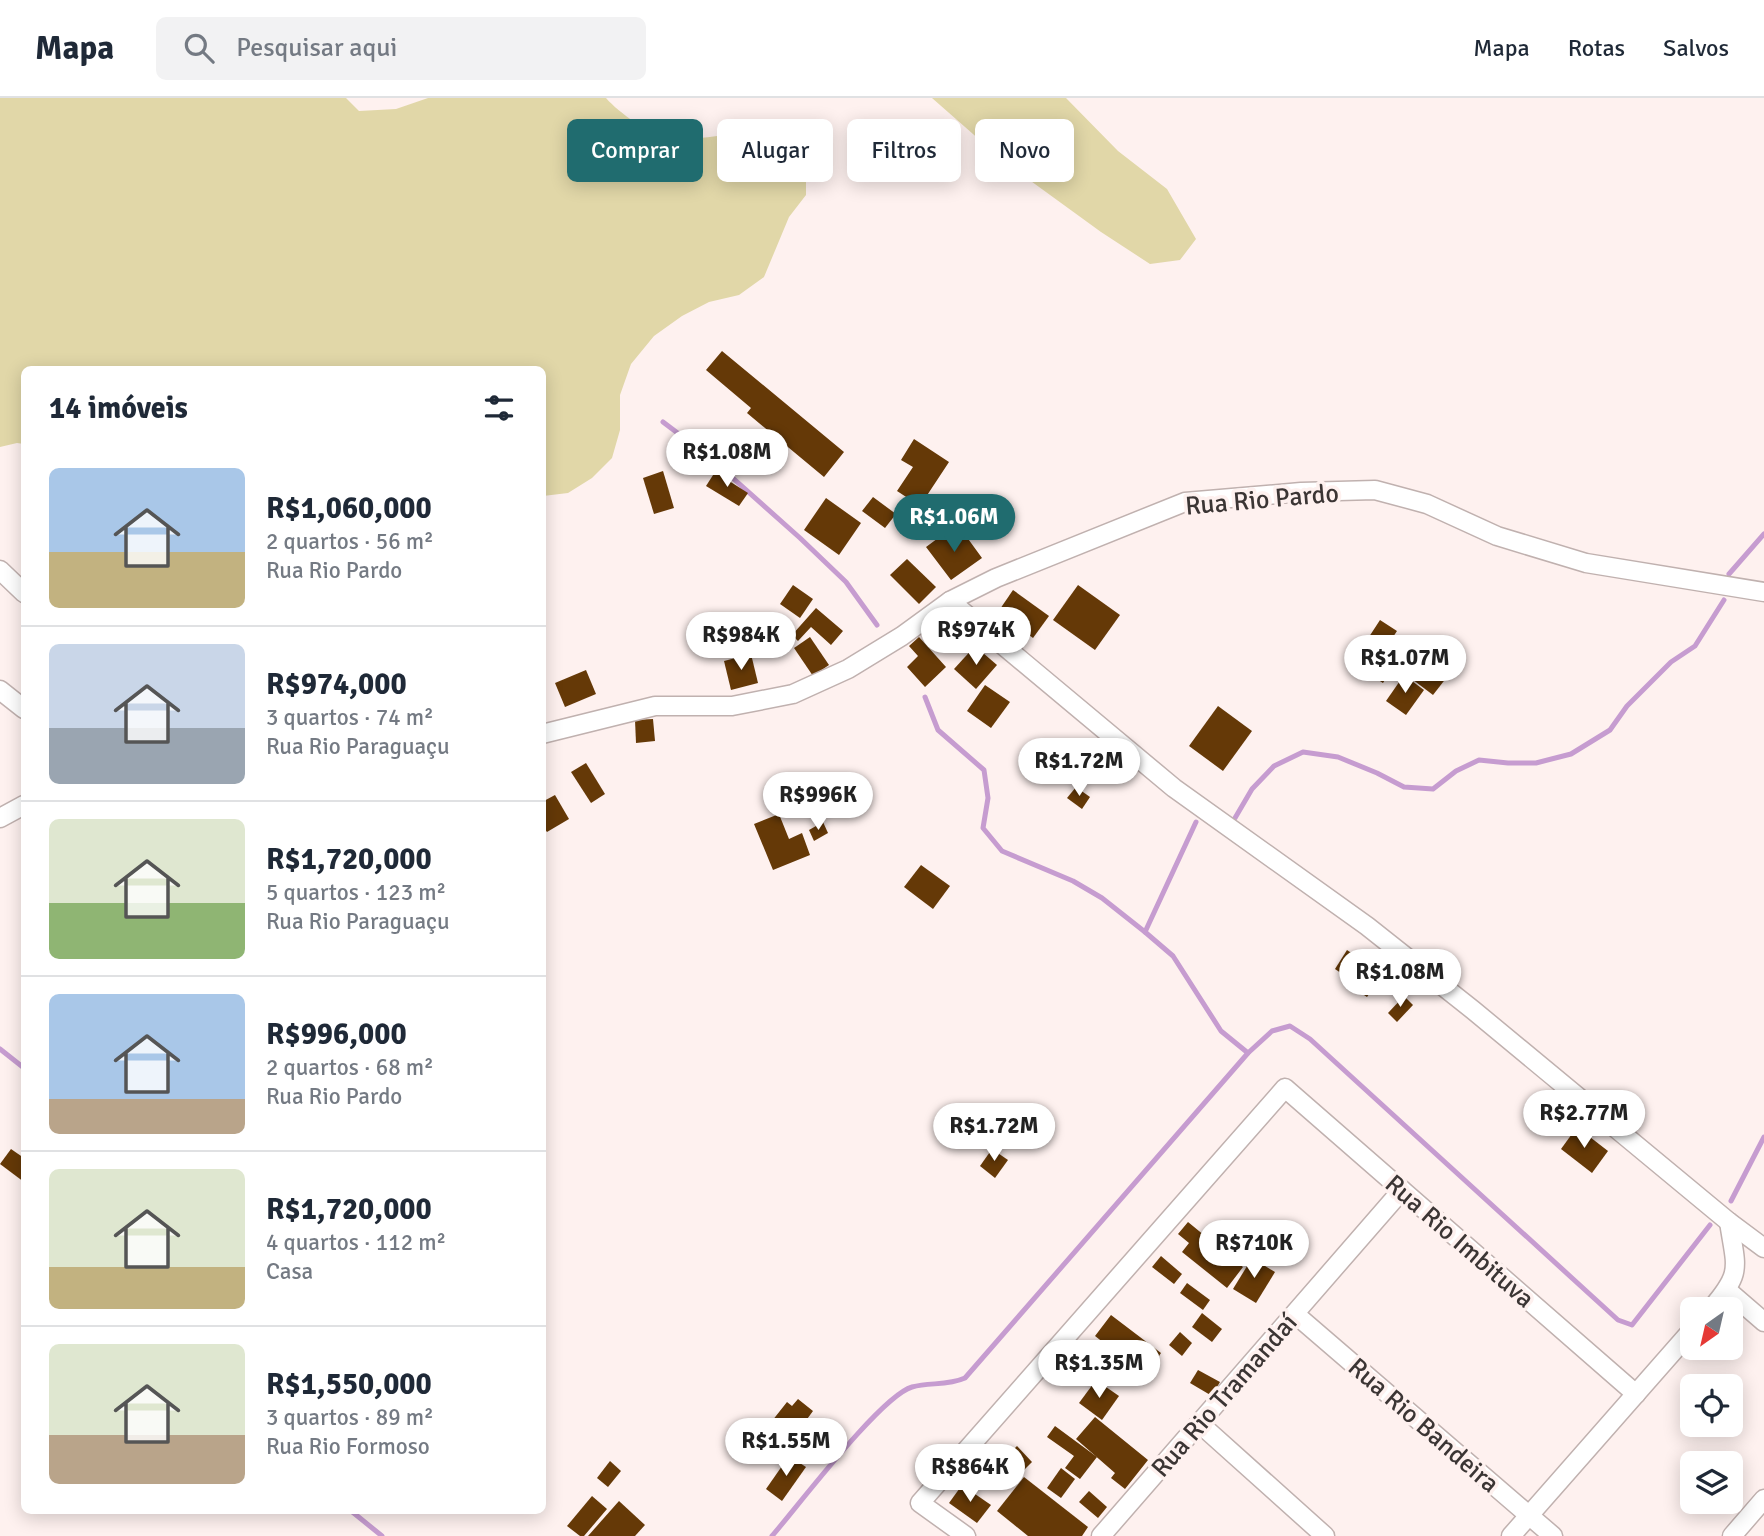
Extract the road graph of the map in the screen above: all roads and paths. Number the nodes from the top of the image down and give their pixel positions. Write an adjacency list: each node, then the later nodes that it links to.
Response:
1 (0, 570): 2 (street)
2 (21, 590)
3 (1764, 592): 4 (street, Rua Rio Pardo)
4 (950, 601): 7 (street, Rua Rio Pardo); 11 (street)
5 (0, 690): 6 (street)
6 (21, 707)
7 (546, 733)
8 (21, 807): 9 (street)
9 (0, 818)
10 (1402, 1190): 15 (street, Rua Rio Tramandaí); 18 (street, Rua Rio Imbituva); 22 (street, Rua Rio Imbituva)
11 (1729, 1223): 12 (street); 13 (street)
12 (1764, 1248)
13 (1727, 1290): 14 (street); 16 (street)
14 (1721, 1297)
15 (1295, 1314): 19 (street, Rua Rio Tramandaí); 21 (street, Rua Rio Bandeira)
16 (1764, 1322)
17 (1680, 1344): 18 (street)
18 (1636, 1394): 21 (street)
19 (1199, 1423): 23 (street, Rua Rio Tramandaí); 24 (street)
20 (1764, 1499): 27 (street)
21 (1529, 1516): 25 (street); 26 (street, Rua Rio Bandeira)
22 (966, 1536)
23 (1101, 1536)
24 (1325, 1536)
25 (1511, 1536)
26 (1553, 1536)
27 (1732, 1536)

